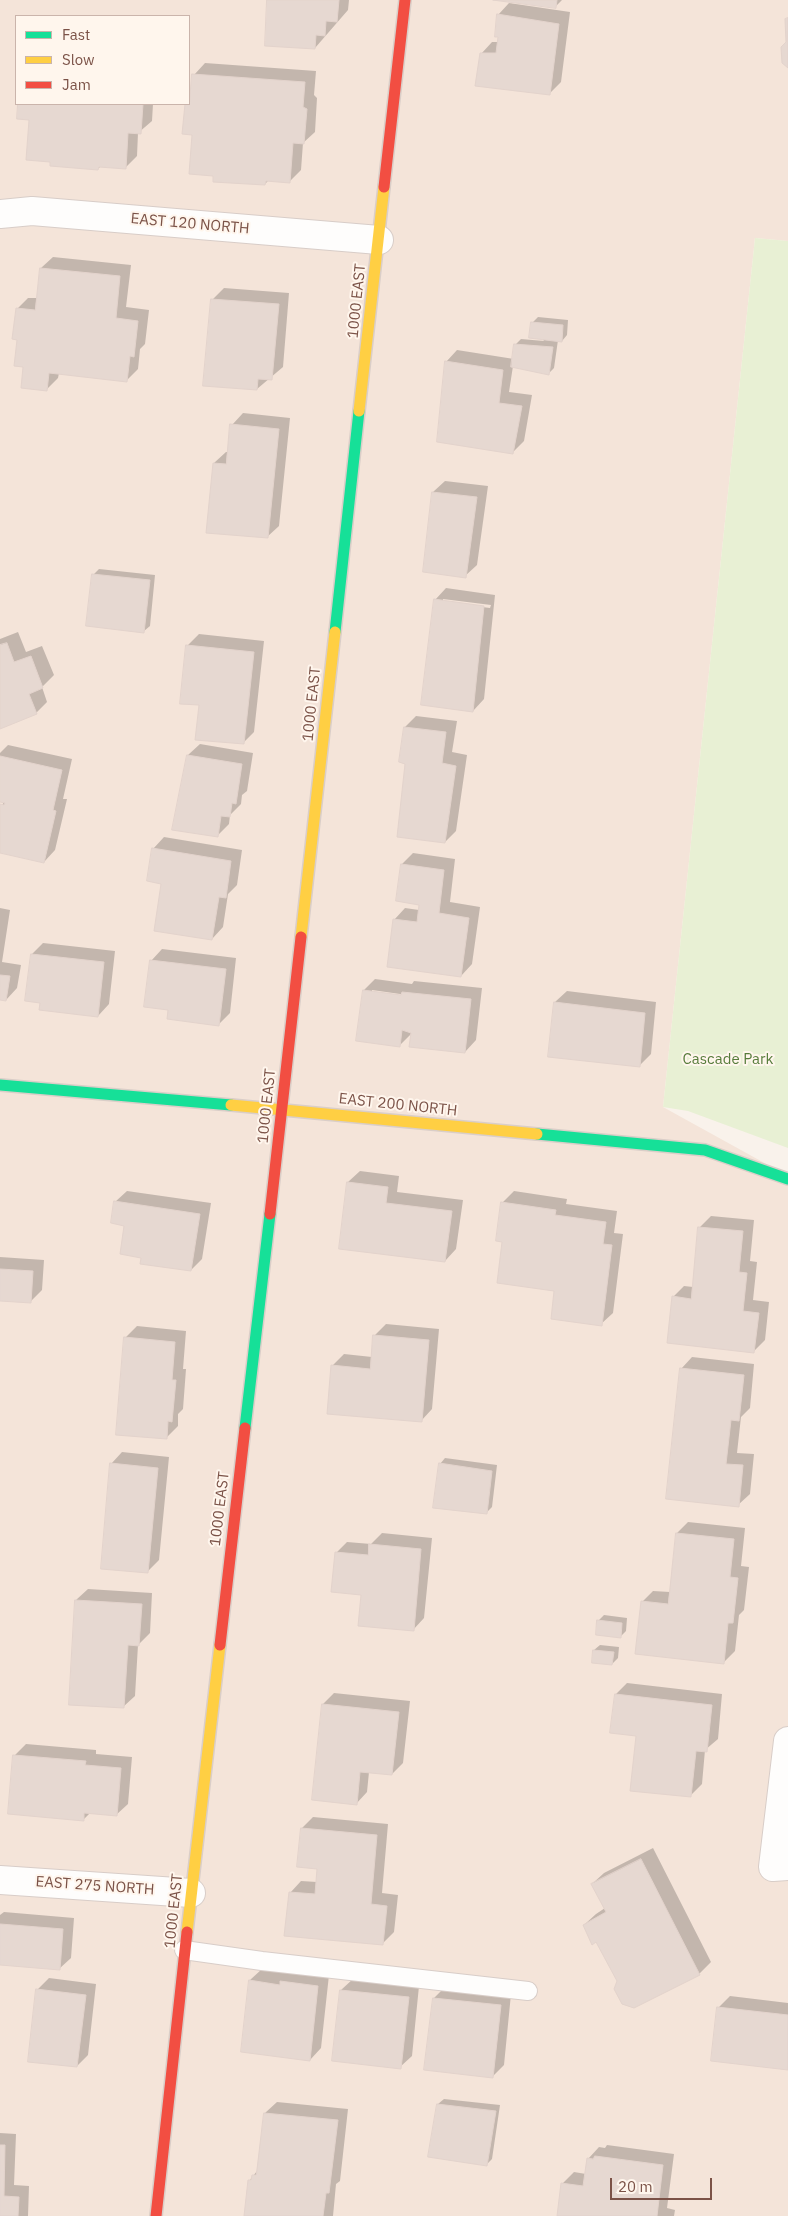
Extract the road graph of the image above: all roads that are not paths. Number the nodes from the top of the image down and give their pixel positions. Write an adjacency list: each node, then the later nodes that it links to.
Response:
1 (405, 0): 3 (street, 1000 EAST)
2 (0, 214): 3 (street, EAST 120 NORTH)
3 (379, 240): 5 (street, 1000 EAST)
4 (0, 1085): 5 (street, EAST 200 NORTH)
5 (282, 1109): 6 (street, EAST 200 NORTH); 10 (street, 1000 EAST)
6 (788, 1179)
7 (788, 1741): 8 (street)
8 (780, 1866)
9 (0, 1880): 10 (street, EAST 275 NORTH)
10 (191, 1893): 11 (street, 1000 EAST)
11 (184, 1950): 12 (lane); 13 (street, 1000 EAST)
12 (528, 1991)
13 (156, 2216)

